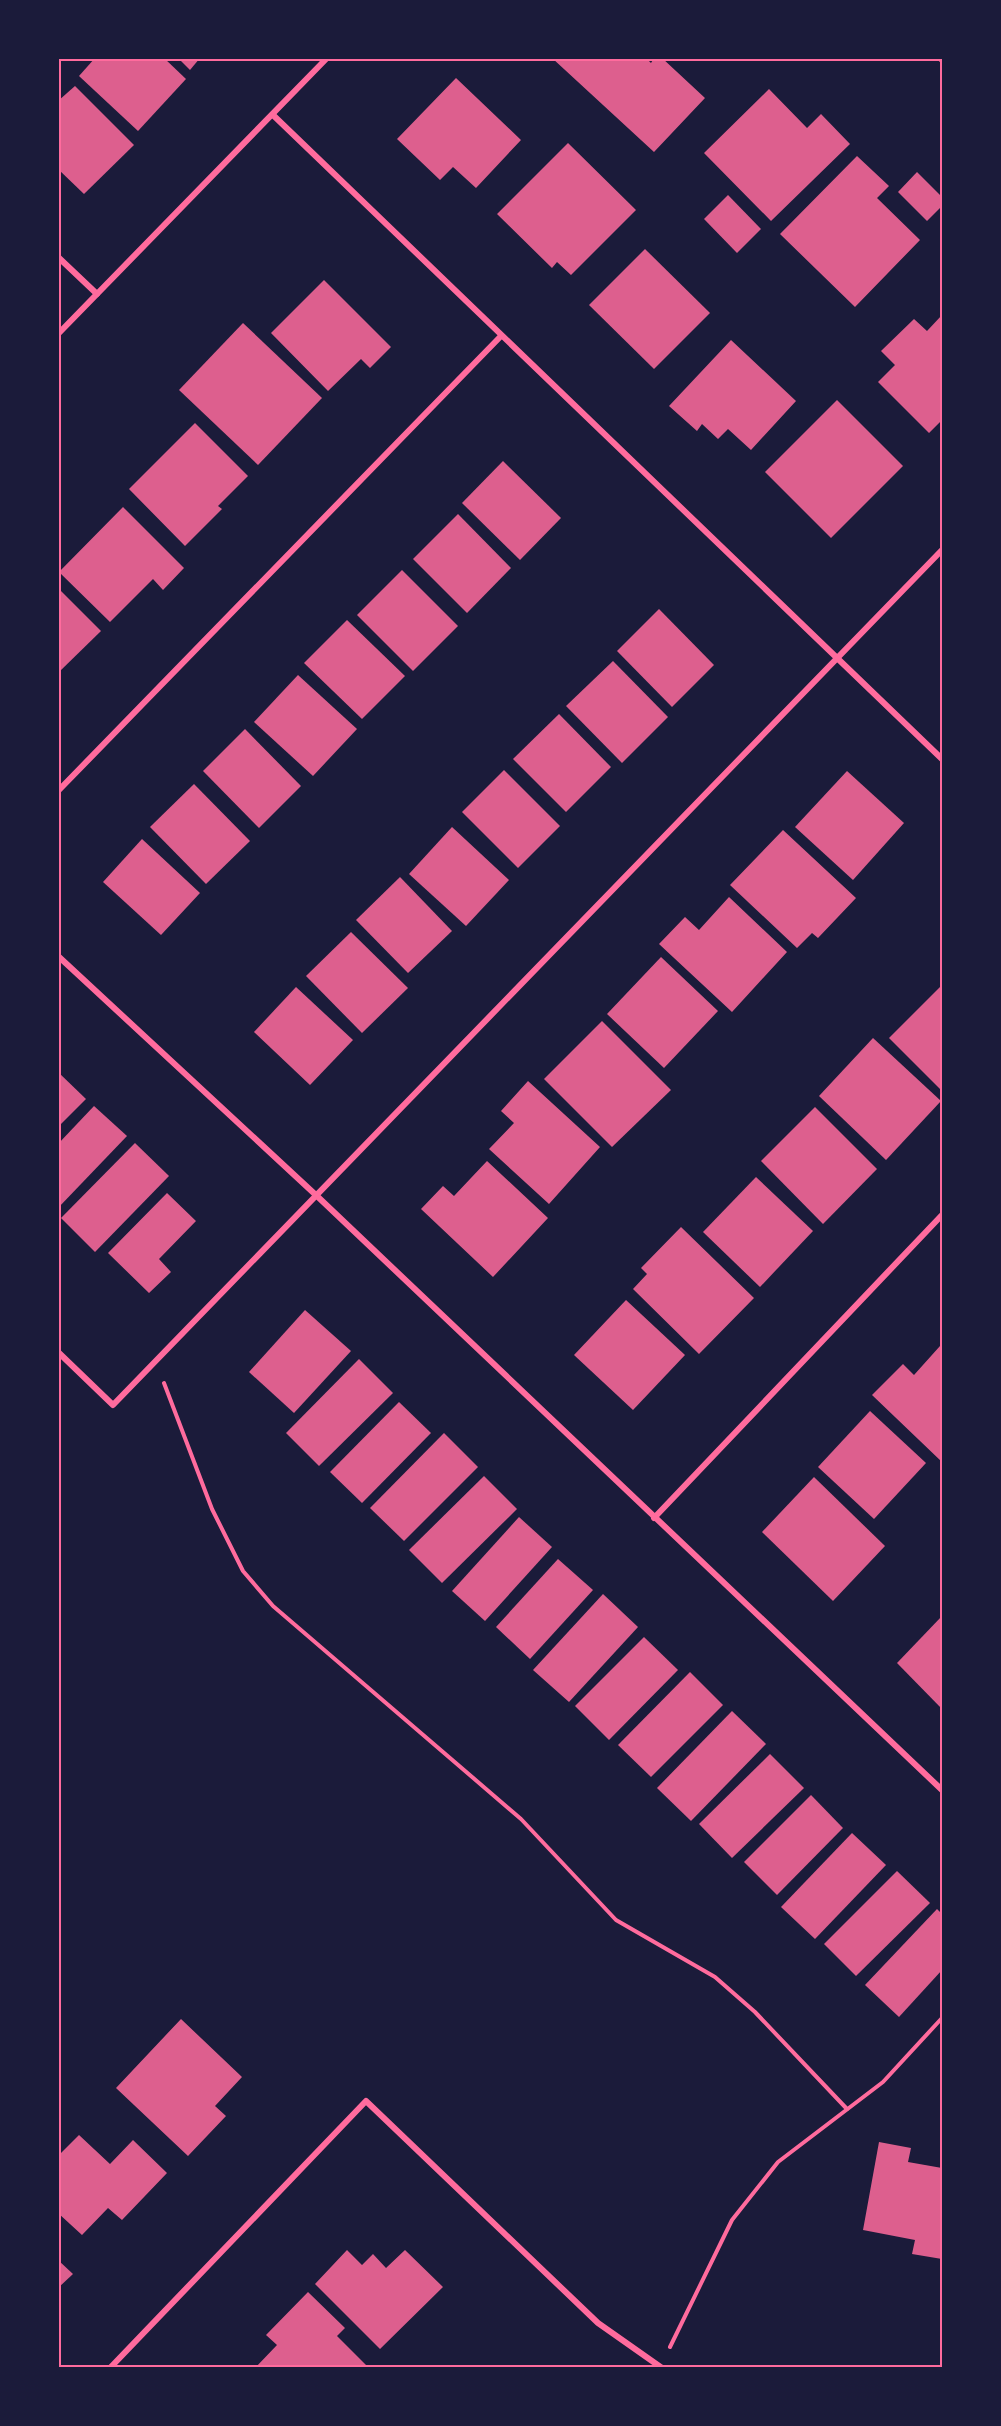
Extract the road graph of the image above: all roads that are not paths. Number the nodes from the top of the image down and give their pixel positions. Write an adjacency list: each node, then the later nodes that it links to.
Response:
1 (327, 58): 2 (street)
2 (273, 115): 4 (street); 6 (street)
3 (58, 257): 4 (street)
4 (97, 294): 5 (street)
5 (58, 334)
6 (501, 336): 8 (street); 10 (street)
7 (942, 550): 8 (street)
8 (838, 658): 9 (street); 12 (street)
9 (942, 759)
10 (58, 791)
11 (58, 956): 12 (street)
12 (318, 1197): 14 (street); 15 (street)
13 (942, 1215): 15 (street)
14 (58, 1352)
15 (654, 1518): 16 (street)
16 (942, 1790)
17 (110, 2367): 18 (street)
18 (661, 2367)

